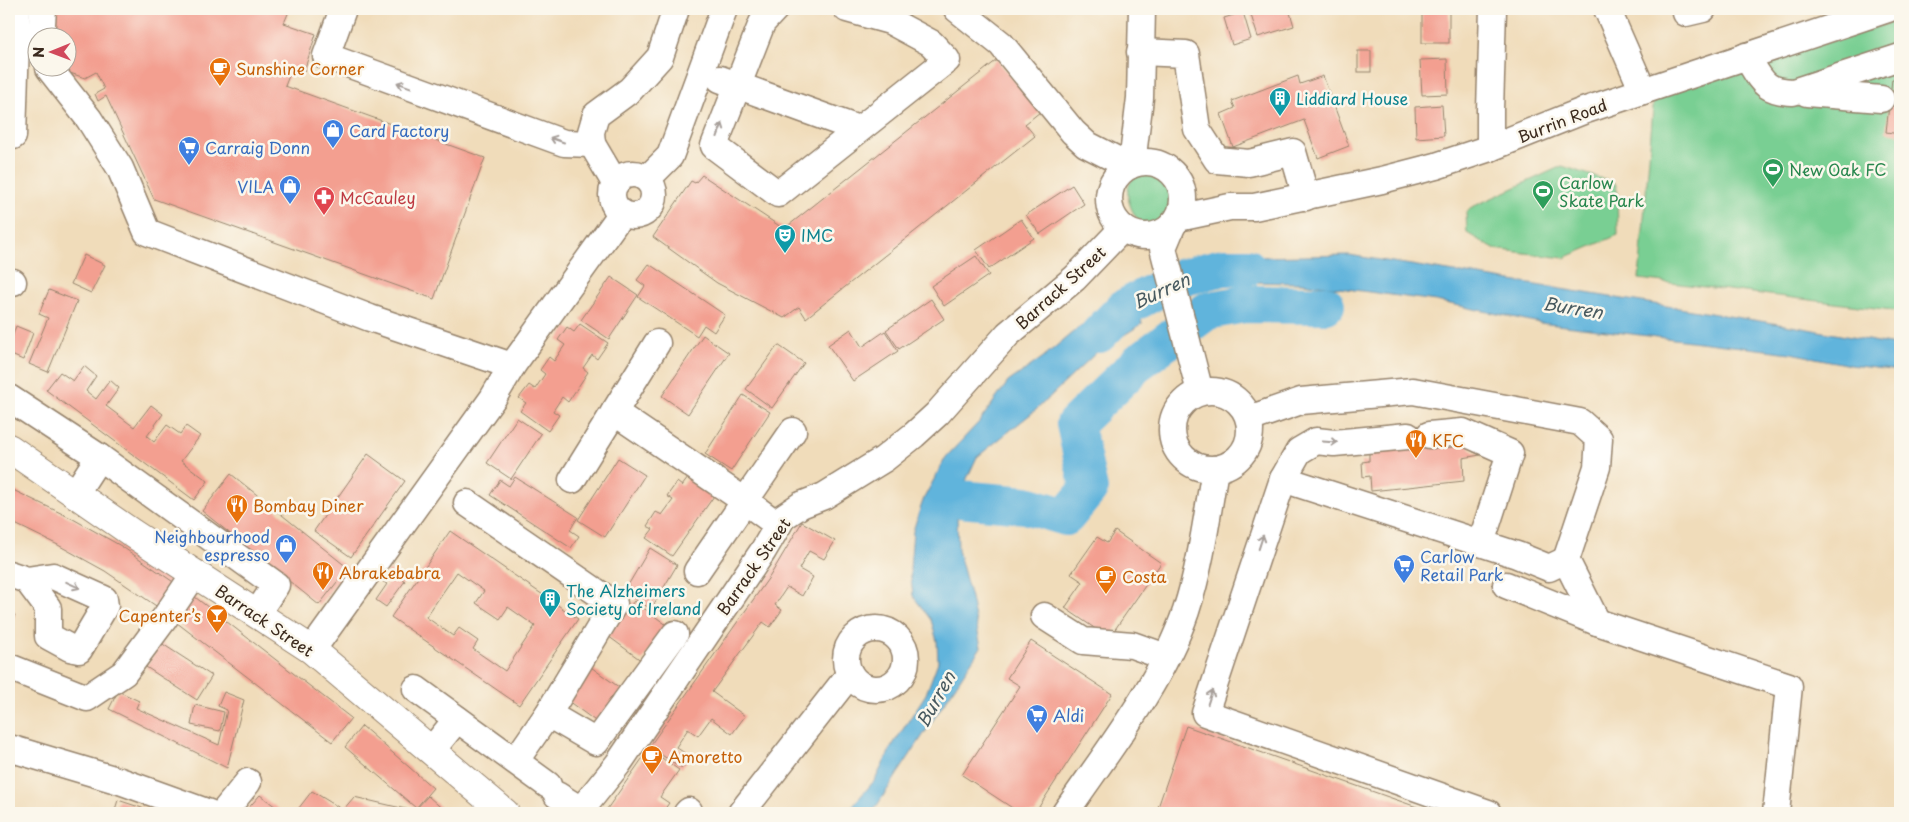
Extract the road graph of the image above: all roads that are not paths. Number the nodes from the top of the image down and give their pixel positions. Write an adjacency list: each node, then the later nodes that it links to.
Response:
1 (17, 9): 24 (street)
2 (43, 9): 13 (street)
3 (343, 9): 25 (street, one-way to 3)
4 (676, 9): 25 (street)
5 (724, 9): 17 (street)
6 (775, 9): 19 (street)
7 (847, 9): 23 (street)
8 (957, 9): 26 (street)
9 (1142, 9): 14 (street)
10 (1493, 9): 27 (street)
11 (1607, 9): 20 (street)
12 (1888, 9): 15 (street, Burrin Road)
13 (42, 28)
14 (1140, 52): 28 (street); 33 (street)
15 (1746, 56): 20 (street, Burrin Road); 21 (street)
16 (1900, 57): 21 (street)
17 (701, 70): 19 (street); 29 (street)
18 (57, 78): 39 (street)
19 (736, 86): 23 (street); 23 (street, one-way to 19)
20 (1643, 91): 27 (street, Burrin Road)
21 (1793, 92): 22 (street)
22 (1881, 99)
23 (858, 129)
24 (13, 136)
25 (592, 144): 31 (street)
26 (1086, 144): 28 (street); 32 (street)
27 (1490, 148): 33 (street, Burrin Road)
28 (1140, 165): 30 (street); 32 (street)
29 (647, 180): 31 (street); 35 (street)
30 (1179, 181): 34 (street, Burrin Road); 36 (street)
31 (616, 183): 35 (street)
32 (1109, 196): 37 (street)
33 (1306, 197): 34 (street, Burrin Road)
34 (1230, 207): 36 (street, Burrin Road)
35 (622, 213): 39 (street)
36 (1175, 221): 37 (street)
37 (1143, 237): 40 (street); 53 (street, Barrack Street)
38 (656, 343): 42 (street)
39 (512, 366): 63 (street)
40 (1198, 383): 43 (street); 47 (street)
41 (9, 398): 46 (street)
42 (614, 412): 49 (street); 51 (street)
43 (1249, 418): 47 (street); 55 (street)
44 (793, 430): 51 (street)
45 (9, 448): 50 (main road, Barrack Street)
46 (97, 461): 50 (street); 59 (street)
47 (1215, 469): 64 (street)
48 (1282, 479): 54 (street); 54 (street, one-way to 54); 79 (street, one-way to 48)
49 (572, 480)
50 (75, 494): 57 (main road, Barrack Street)
51 (745, 501): 53 (street); 56 (street)
52 (467, 503): 67 (street)
53 (778, 525): 71 (street, Barrack Street)
54 (1480, 543): 55 (street)
55 (1566, 560): 61 (street)
56 (697, 571)
57 (195, 574): 59 (main road, Barrack Street); 65 (street)
58 (1506, 585): 61 (street)
59 (264, 603): 63 (main road, Barrack Street)
60 (1044, 616): 64 (street)
61 (1597, 622): 80 (street)
62 (675, 634): 67 (street)
63 (312, 650): 70 (main road, Barrack Street)
64 (1166, 657): 78 (street)
65 (9, 667)
66 (416, 690): 68 (street)
67 (548, 714): 71 (street)
68 (457, 719): 70 (street); 71 (street)
69 (9, 748): 73 (street)
70 (431, 751): 75 (main road, Barrack Street)
71 (516, 760)
72 (248, 782): 74 (street)
73 (209, 813)
74 (223, 813)
75 (505, 813)
76 (741, 813): 77 (street)
77 (749, 813)
78 (1065, 813)
79 (1488, 813)
80 (1776, 813)

